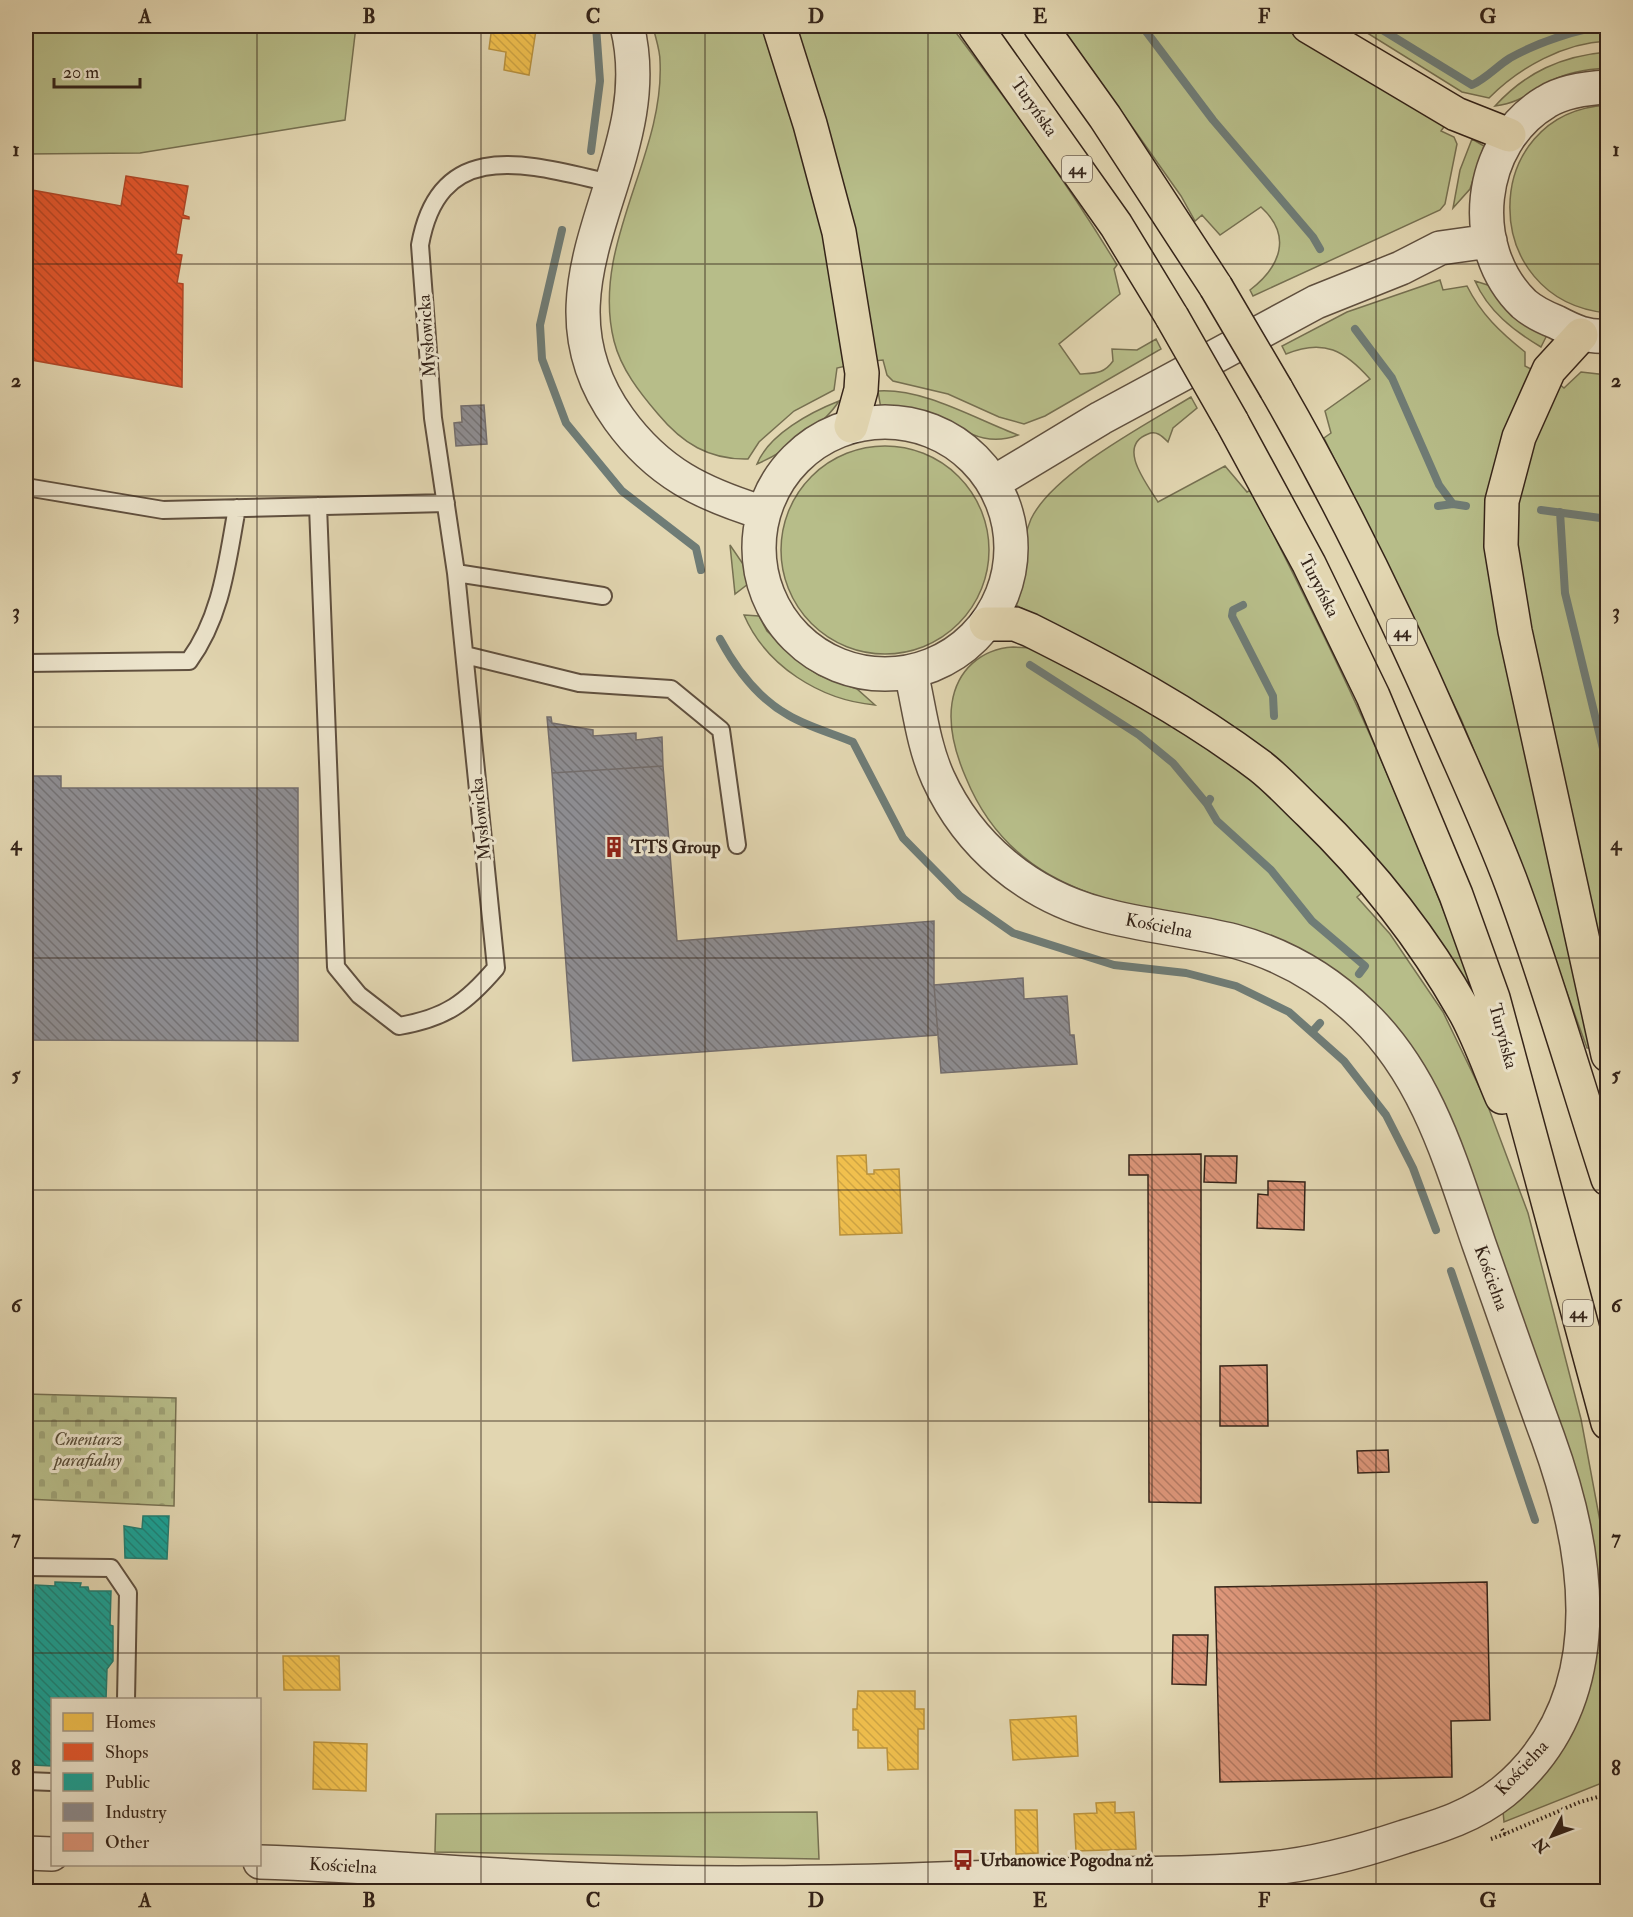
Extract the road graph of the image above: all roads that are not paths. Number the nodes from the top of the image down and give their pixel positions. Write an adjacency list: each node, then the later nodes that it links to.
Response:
1 (627, 26): 8 (street)
2 (779, 26): 11 (highway)
3 (975, 26): 27 (highway, Turyńska / 44, bridge)
4 (1040, 26): 26 (highway, 44, bridge)
5 (1308, 26): 7 (highway)
6 (1608, 87): 7 (street)
7 (1509, 135): 9 (street)
8 (611, 183): 14 (lane, Mysłowicka); 17 (street)
9 (1490, 241): 10 (street); 12 (street)
10 (1594, 335): 25 (highway)
11 (851, 426): 12 (street); 17 (street)
12 (993, 483): 20 (street)
13 (26, 487): 16 (lane)
14 (446, 504): 15 (lane); 18 (lane, Mysłowicka)
15 (318, 506): 16 (lane); 21 (lane, Mysłowicka)
16 (237, 508): 22 (lane)
17 (764, 513): 23 (street)
18 (456, 573): 19 (lane); 21 (lane, Mysłowicka)
19 (603, 596)
20 (986, 624): 23 (street); 27 (highway)
21 (465, 655): 24 (lane)
22 (26, 663)
23 (911, 672): 36 (street, Kościelna)
24 (737, 845)
25 (1608, 1055)
26 (1608, 1179)
27 (1548, 1203): 28 (highway, 44)
28 (1608, 1423)
29 (26, 1567): 30 (lane)
30 (126, 1698)
31 (26, 1781): 32 (lane)
32 (51, 1782)
33 (26, 1853): 34 (street)
34 (51, 1854)
35 (261, 1862): 36 (street, Kościelna)
36 (654, 1887)

